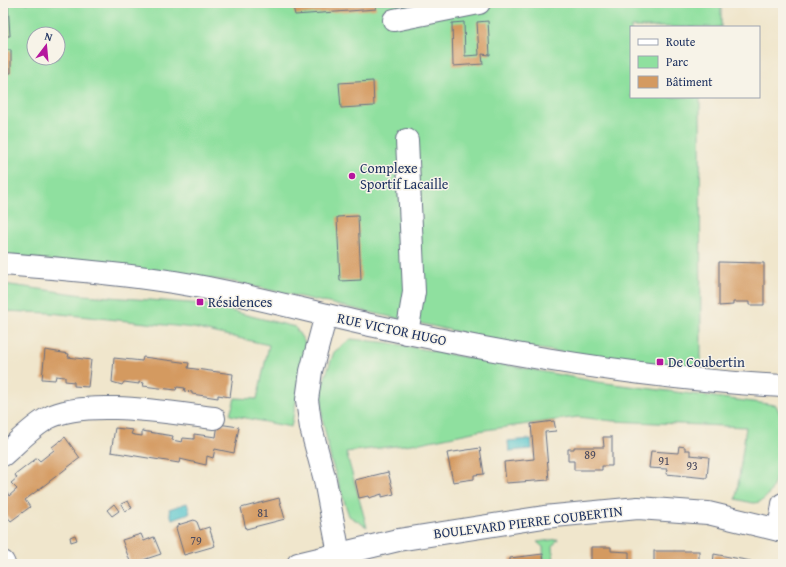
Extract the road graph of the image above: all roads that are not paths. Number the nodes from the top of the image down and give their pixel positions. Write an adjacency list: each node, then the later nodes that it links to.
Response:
1 (479, 3): 2 (street)
2 (394, 20)
3 (407, 140): 6 (street)
4 (3, 264): 5 (street, RUE VICTOR HUGO)
5 (326, 315): 6 (street, RUE VICTOR HUGO); 12 (street)
6 (407, 333): 7 (street, RUE VICTOR HUGO)
7 (783, 386)
8 (214, 418): 9 (street)
9 (3, 455)
10 (783, 504): 11 (street)
11 (781, 531): 12 (street, BOULEVARD PIERRE COUBERTIN)
12 (339, 554): 13 (street, BOULEVARD PIERRE COUBERTIN)
13 (298, 564)

